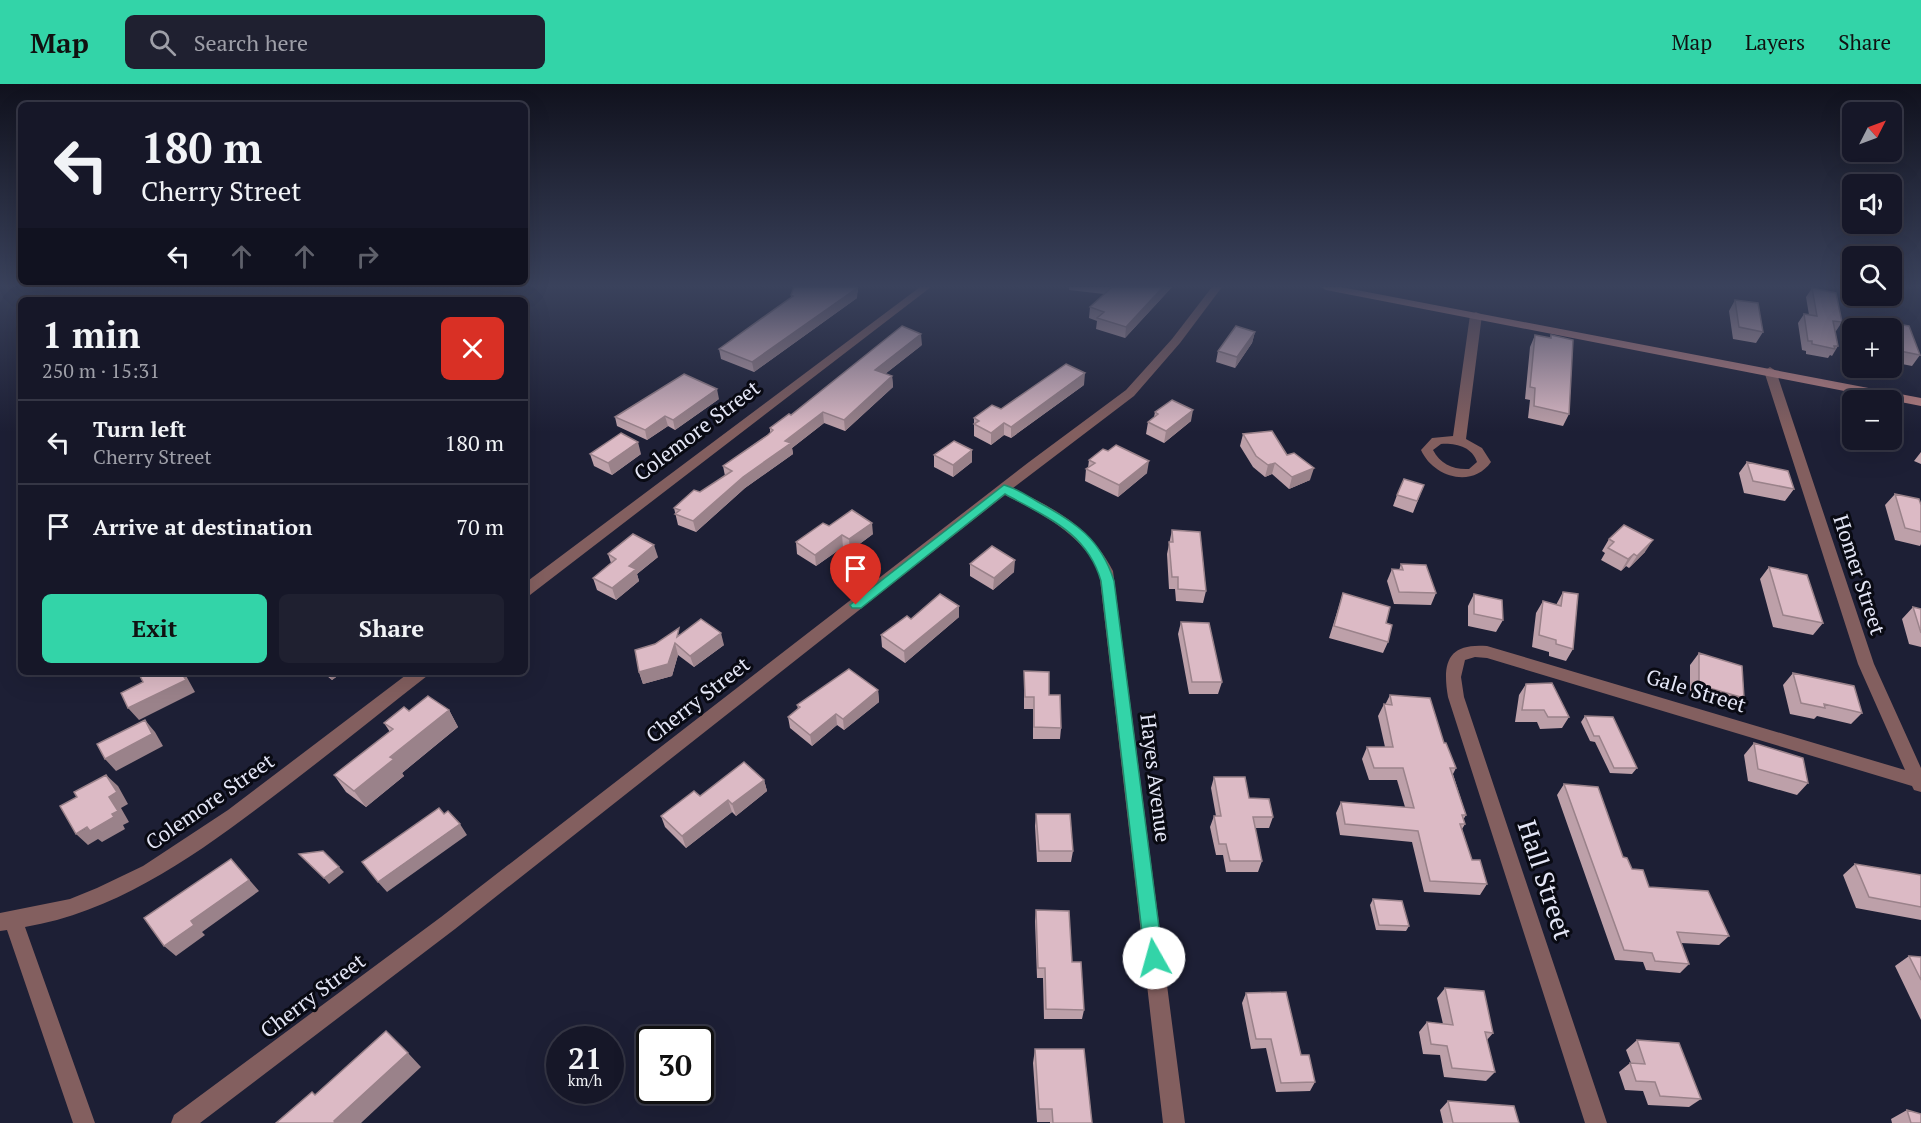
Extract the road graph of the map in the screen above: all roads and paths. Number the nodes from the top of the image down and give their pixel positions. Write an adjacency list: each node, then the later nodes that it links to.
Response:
1 (862, 335): 9 (street, Colemore Street)
2 (1180, 335): 8 (street, Cherry Street)
3 (1473, 335): 7 (street)
4 (1584, 335): 5 (main road)
5 (1770, 371): 6 (main road); 12 (street, Homer Street)
6 (1921, 402)
7 (1459, 441)
8 (1004, 489): 15 (street, Cherry Street); 16 (street, Hayes Avenue)
9 (528, 589)
10 (1461, 655): 12 (street, Gale Street); 17 (street, Hall Street)
11 (417, 675): 13 (street, Colemore Street)
12 (1919, 784)
13 (7, 921): 14 (street)
14 (84, 1123)
15 (182, 1123)
16 (1174, 1123)
17 (1596, 1123)

